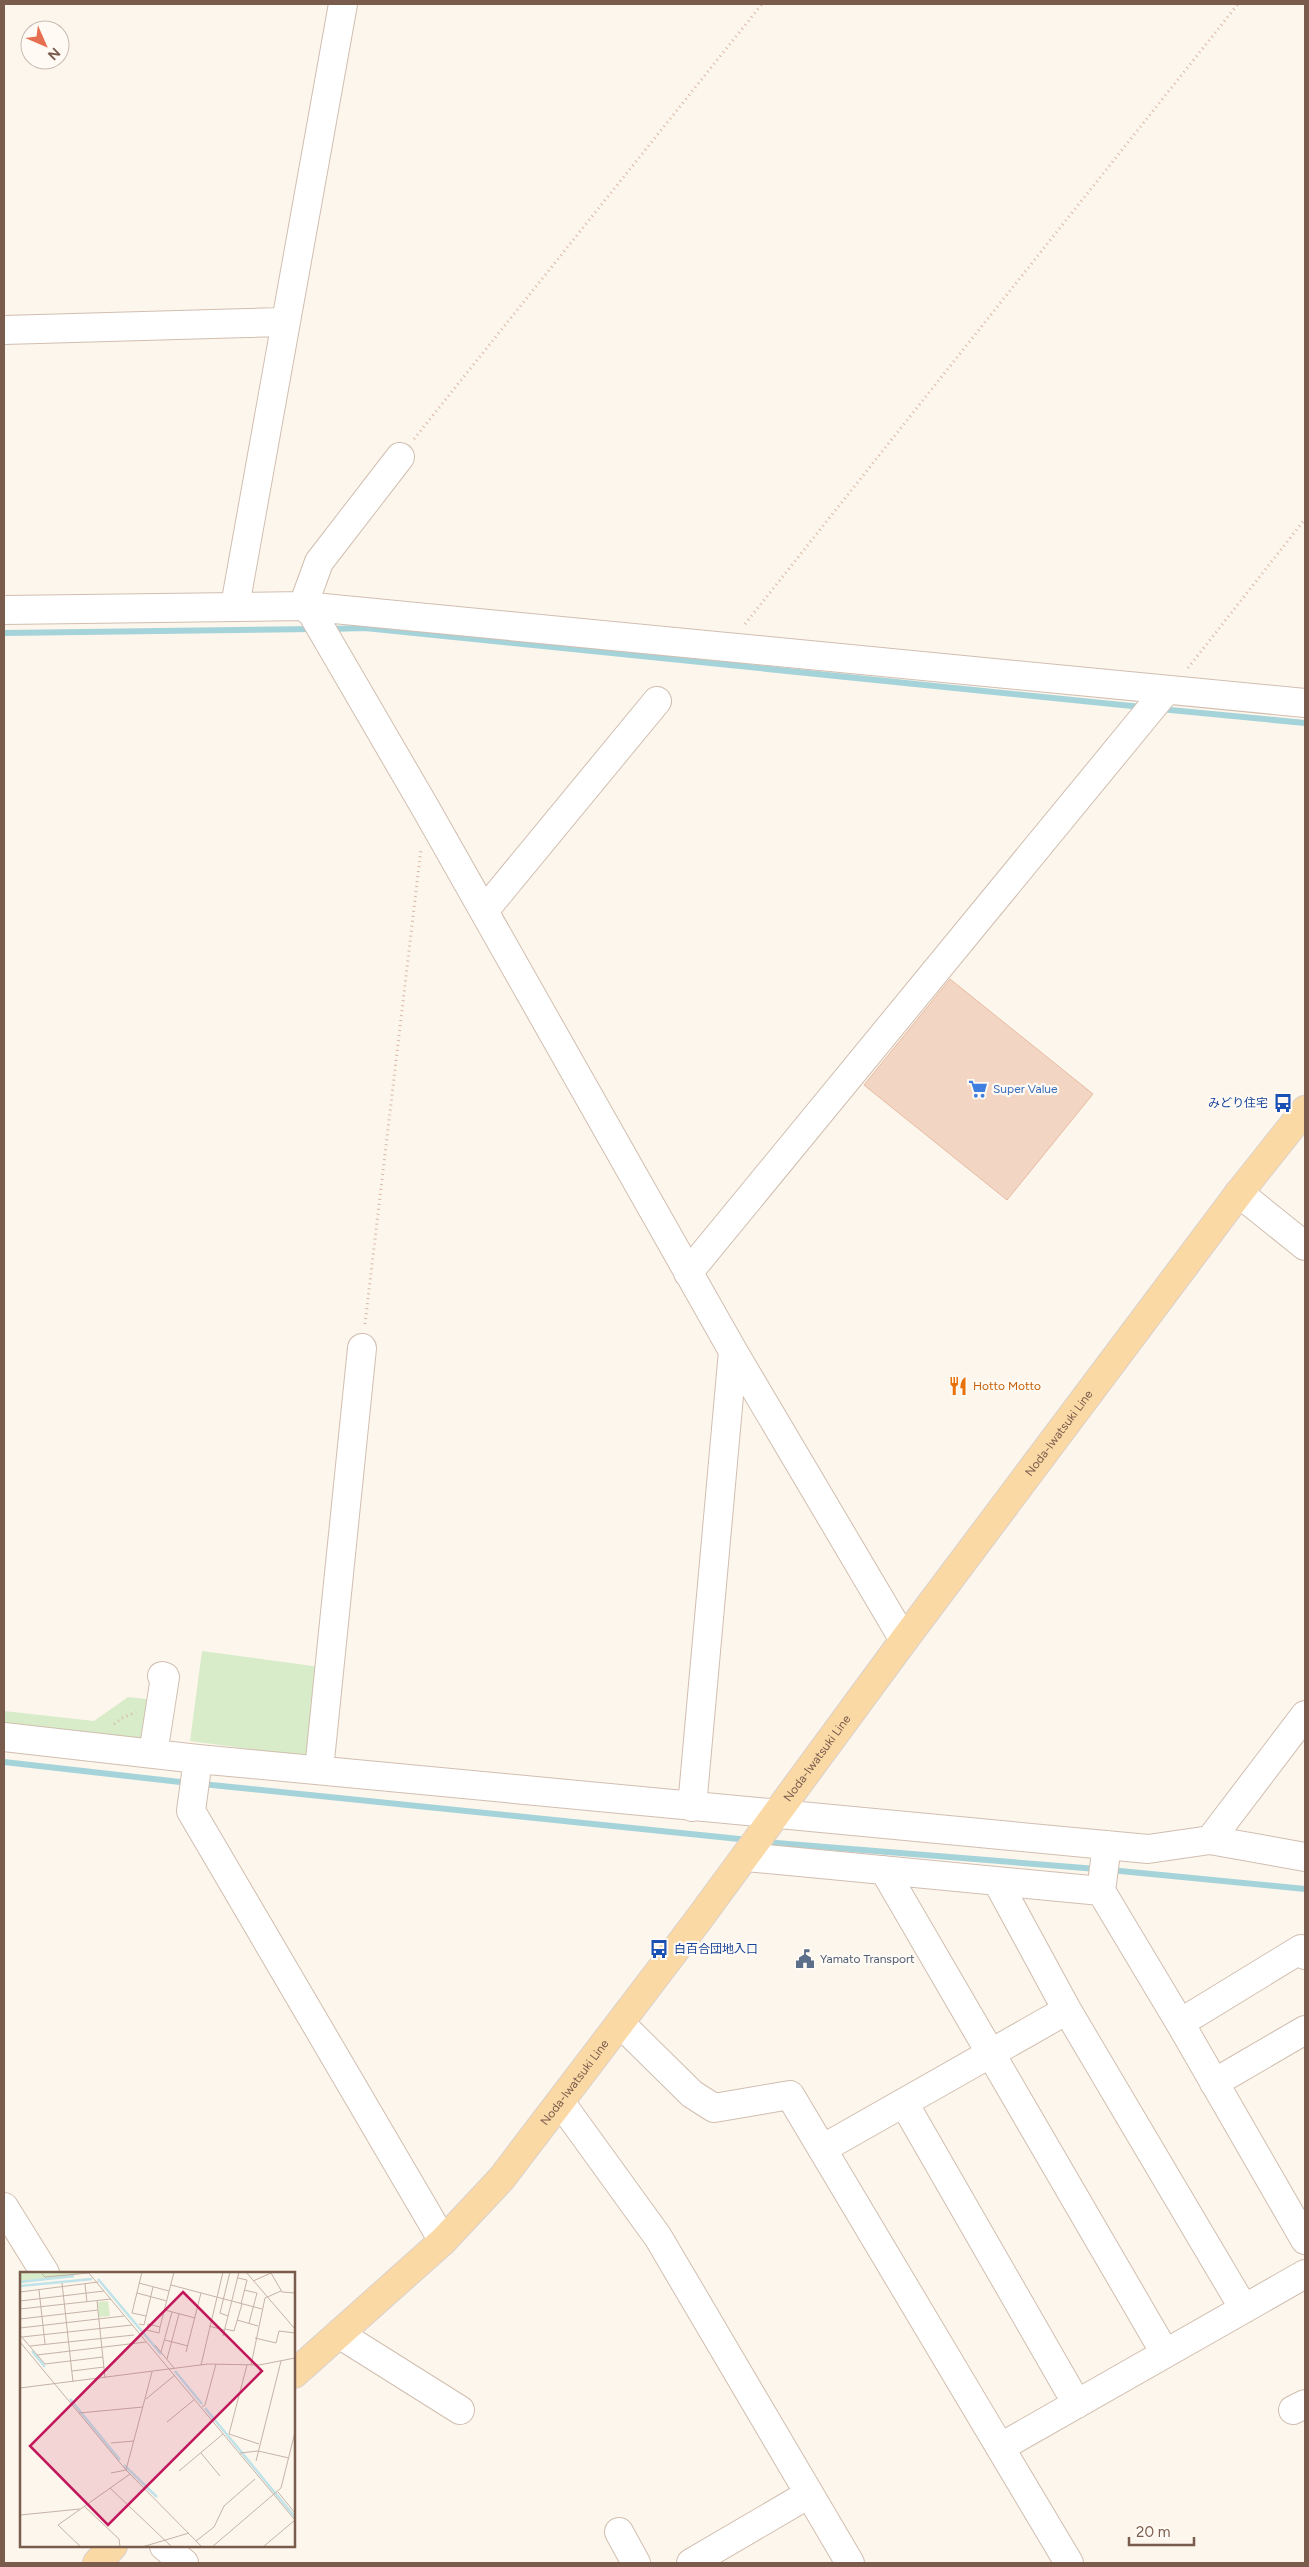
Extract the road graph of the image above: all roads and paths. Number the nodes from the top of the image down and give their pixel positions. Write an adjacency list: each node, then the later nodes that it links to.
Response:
1 (343, 4): 4 (street)
2 (762, 4): 6 (path)
3 (1238, 4): 11 (path)
4 (284, 322): 5 (street); 8 (street)
5 (4, 330)
6 (400, 457): 10 (street)
7 (1305, 519): 12 (path)
8 (235, 606): 9 (street); 10 (street)
9 (4, 610)
10 (308, 610): 11 (street); 16 (street)
11 (727, 647): 12 (street)
12 (1166, 692): 14 (street); 20 (street)
13 (657, 701): 16 (street)
14 (1305, 703)
15 (421, 848): 21 (path)
16 (484, 912): 20 (street)
17 (1305, 1110): 18 (main road, Noda-Iwatsuki Line)
18 (1239, 1193): 19 (street); 23 (main road, Noda-Iwatsuki Line)
19 (1305, 1246)
20 (688, 1273): 22 (street)
21 (362, 1348): 30 (street)
22 (733, 1350): 23 (street); 31 (street)
23 (904, 1640): 32 (main road, Noda-Iwatsuki Line)
24 (162, 1676): 28 (street)
25 (1305, 1716): 27 (street)
26 (4, 1737): 28 (street)
27 (1296, 1745): 33 (street)
28 (153, 1754): 29 (street)
29 (198, 1759): 30 (street); 52 (street)
30 (319, 1770): 31 (street)
31 (692, 1806): 32 (street)
32 (777, 1815): 34 (street); 35 (main road, Noda-Iwatsuki Line)
33 (1210, 1840): 34 (street); 36 (street)
34 (1107, 1844): 39 (street)
35 (746, 1857): 37 (street); 43 (main road, Noda-Iwatsuki Line)
36 (1305, 1857)
37 (884, 1870): 38 (street); 45 (street)
38 (997, 1881): 39 (street); 41 (street)
39 (1102, 1892): 42 (street)
40 (1305, 1956): 42 (street)
41 (1067, 2010): 45 (street); 55 (street)
42 (1180, 2023): 46 (street)
43 (621, 2024): 48 (main road, Noda-Iwatsuki Line); 49 (street)
44 (1305, 2030): 46 (street)
45 (991, 2055): 47 (street); 57 (street)
46 (1214, 2083): 51 (street)
47 (904, 2103): 49 (street); 59 (street)
48 (561, 2104): 52 (main road, Noda-Iwatsuki Line); 62 (street)
49 (822, 2149): 61 (street)
50 (4, 2207): 53 (street)
51 (1305, 2240)
52 (442, 2241): 56 (main road, Noda-Iwatsuki Line)
53 (44, 2272)
54 (1305, 2274): 55 (street)
55 (1244, 2309): 57 (street)
56 (339, 2334): 58 (main road, Noda-Iwatsuki Line); 60 (street)
57 (1165, 2354): 59 (street)
58 (295, 2373)
59 (1077, 2404): 61 (street)
60 (460, 2410)
61 (1001, 2447): 71 (street)
62 (809, 2494): 69 (street); 70 (street)
63 (619, 2532): 68 (street)
64 (112, 2547): 66 (main road)
65 (165, 2547): 67 (street)
66 (97, 2563)
67 (184, 2563)
68 (636, 2563)
69 (692, 2563)
70 (850, 2563)
71 (1069, 2563)

